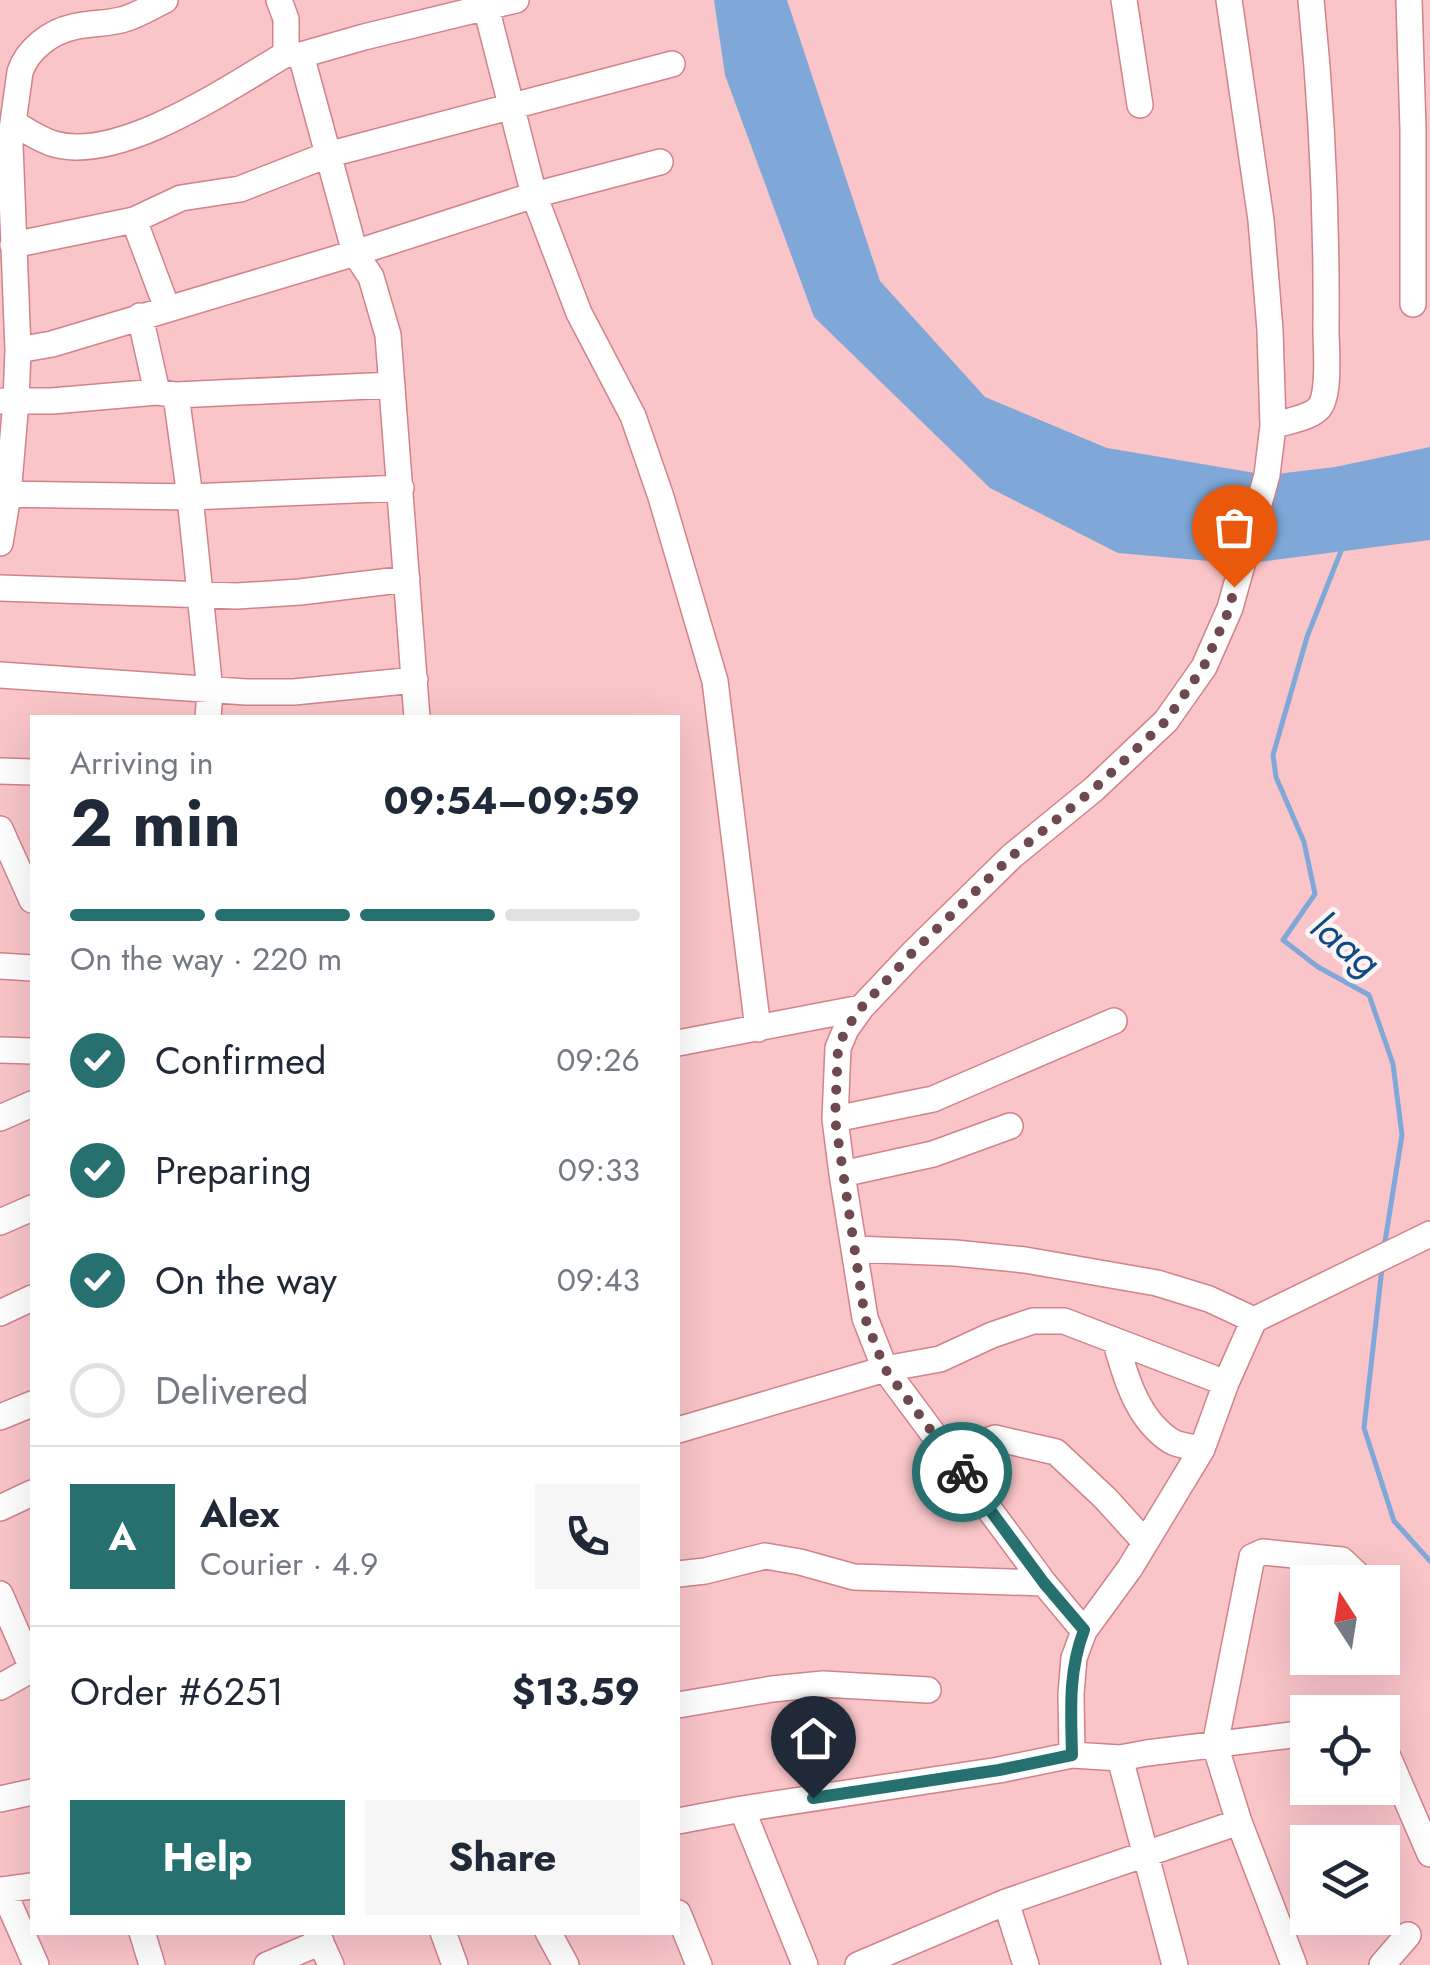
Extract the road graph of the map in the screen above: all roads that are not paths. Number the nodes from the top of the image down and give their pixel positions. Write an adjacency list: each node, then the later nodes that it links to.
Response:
1 (165, 0): 13 (street)
2 (279, 0): 9 (street)
3 (516, 0): 8 (street)
4 (1124, 0): 11 (street)
5 (1228, 0): 29 (street)
6 (1311, 0): 29 (street)
7 (1409, 0): 21 (street)
8 (486, 7): 9 (street); 12 (street)
9 (293, 55): 13 (street); 14 (street)
10 (672, 64): 12 (street)
11 (1140, 105)
12 (511, 106): 14 (street); 17 (street)
13 (13, 123): 15 (street)
14 (327, 155): 18 (street); 20 (street)
15 (5, 162): 19 (street)
16 (660, 162): 17 (street)
17 (534, 195): 20 (street); 51 (street)
18 (134, 220): 19 (street); 22 (street)
19 (13, 245): 24 (street)
20 (355, 253): 22 (street); 26 (street)
21 (1413, 304)
22 (168, 308): 23 (street)
23 (140, 316): 25 (street); 27 (street)
24 (8, 320): 25 (street)
25 (18, 350): 28 (street)
26 (392, 385): 27 (street); 30 (street)
27 (166, 393): 28 (street); 32 (street)
28 (8, 401): 31 (street)
29 (1273, 426): 49 (street)
30 (401, 488): 32 (street); 34 (street)
31 (4, 495): 32 (street); 33 (street)
32 (190, 497): 36 (street)
33 (0, 543)
34 (407, 579): 36 (street); 38 (street)
35 (0, 588): 36 (street)
36 (200, 593): 39 (street)
37 (0, 675): 39 (street)
38 (415, 680): 39 (street); 41 (street)
39 (210, 691): 40 (street)
40 (208, 715)
41 (417, 715)
42 (0, 771): 43 (street)
43 (30, 772)
44 (0, 829): 45 (street)
45 (16, 865): 46 (street)
46 (30, 896)
47 (0, 966): 48 (street)
48 (30, 968)
49 (861, 1008): 51 (street); 57 (street)
50 (1114, 1021): 57 (street)
51 (758, 1029): 52 (street)
52 (680, 1043)
53 (0, 1050): 54 (street)
54 (30, 1051)
55 (30, 1105): 56 (street)
56 (0, 1118)
57 (835, 1119): 59 (street)
58 (1010, 1126): 59 (street)
59 (842, 1174): 63 (street)
60 (30, 1209): 61 (street)
61 (0, 1222)
62 (1430, 1234): 66 (street)
63 (856, 1250): 66 (street); 68 (street)
64 (30, 1299): 65 (street)
65 (0, 1313)
66 (1254, 1320): 69 (street)
67 (1116, 1343): 68 (street); 69 (street); 73 (street)
68 (885, 1369): 72 (street); 74 (street)
69 (1226, 1383): 73 (street)
70 (30, 1405): 71 (street)
71 (0, 1418)
72 (680, 1429)
73 (1202, 1450): 77 (street)
74 (948, 1454): 77 (street); 80 (street)
75 (30, 1494): 76 (street)
76 (0, 1508)
77 (1145, 1542): 82 (street)
78 (1347, 1565): 89 (street)
79 (680, 1574): 80 (street)
80 (1044, 1583): 82 (street)
81 (0, 1594): 83 (street)
82 (1084, 1630): 90 (street)
83 (30, 1664)
84 (30, 1670): 85 (street)
85 (0, 1687)
86 (928, 1690): 87 (street)
87 (680, 1698)
88 (1290, 1735): 89 (street)
89 (1215, 1745): 91 (street); 97 (street)
90 (1072, 1755): 91 (street); 95 (street)
91 (1120, 1758): 98 (street)
92 (1400, 1784): 99 (street)
93 (30, 1792): 94 (street)
94 (0, 1799)
95 (742, 1809): 96 (street); 116 (street)
96 (680, 1821)
97 (1238, 1822): 98 (street); 120 (street)
98 (1145, 1854): 102 (street); 119 (street)
99 (1430, 1854)
100 (30, 1886): 101 (street)
101 (2, 1890): 110 (street)
102 (1006, 1902): 109 (street); 118 (street)
103 (680, 1917): 115 (street)
104 (143, 1935): 111 (street)
105 (444, 1935): 113 (street)
106 (550, 1935): 114 (street)
107 (1408, 1935): 121 (street)
108 (322, 1947): 112 (street)
109 (918, 1953): 117 (street)
110 (36, 1965)
111 (152, 1965)
112 (267, 1965)
113 (455, 1965)
114 (566, 1965)
115 (700, 1965)
116 (805, 1965)
117 (858, 1965)
118 (1026, 1965)
119 (1175, 1965)
120 (1294, 1965)
121 (1382, 1965)

